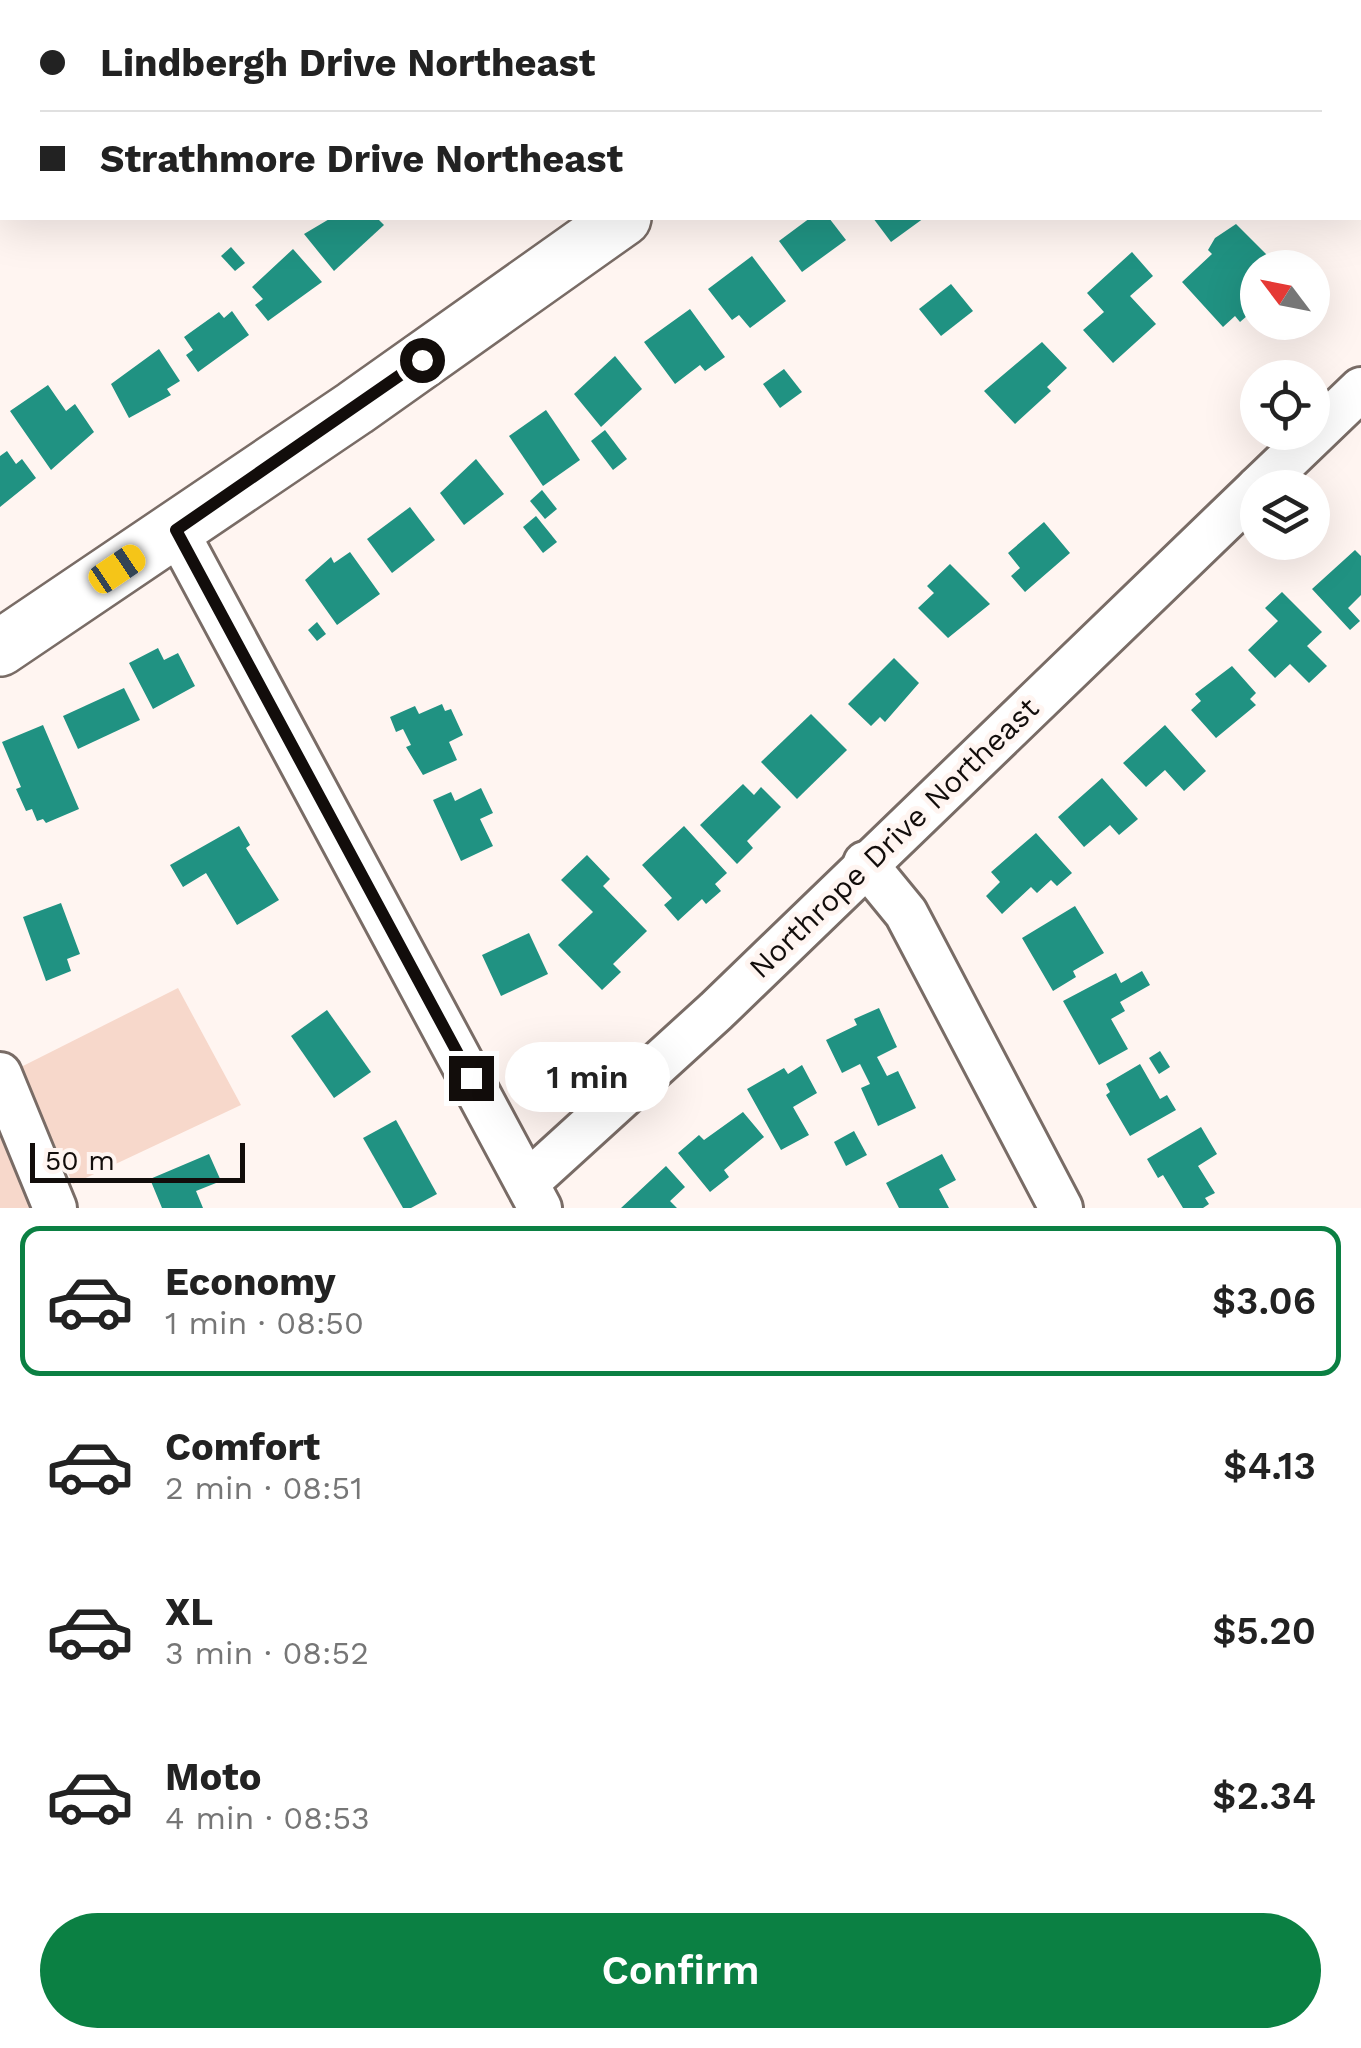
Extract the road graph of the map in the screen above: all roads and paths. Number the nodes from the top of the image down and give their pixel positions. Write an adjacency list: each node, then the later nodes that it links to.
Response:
1 (621, 220): 5 (main road)
2 (1361, 390): 3 (street, Northrope Drive Northeast)
3 (1277, 470)
4 (1240, 505): 7 (street, Northrope Drive Northeast)
5 (176, 530): 6 (main road); 9 (street)
6 (0, 648)
7 (865, 863): 9 (street, Northrope Drive Northeast); 11 (street)
8 (0, 1074): 10 (street)
9 (534, 1195)
10 (55, 1208)
11 (1061, 1208)

